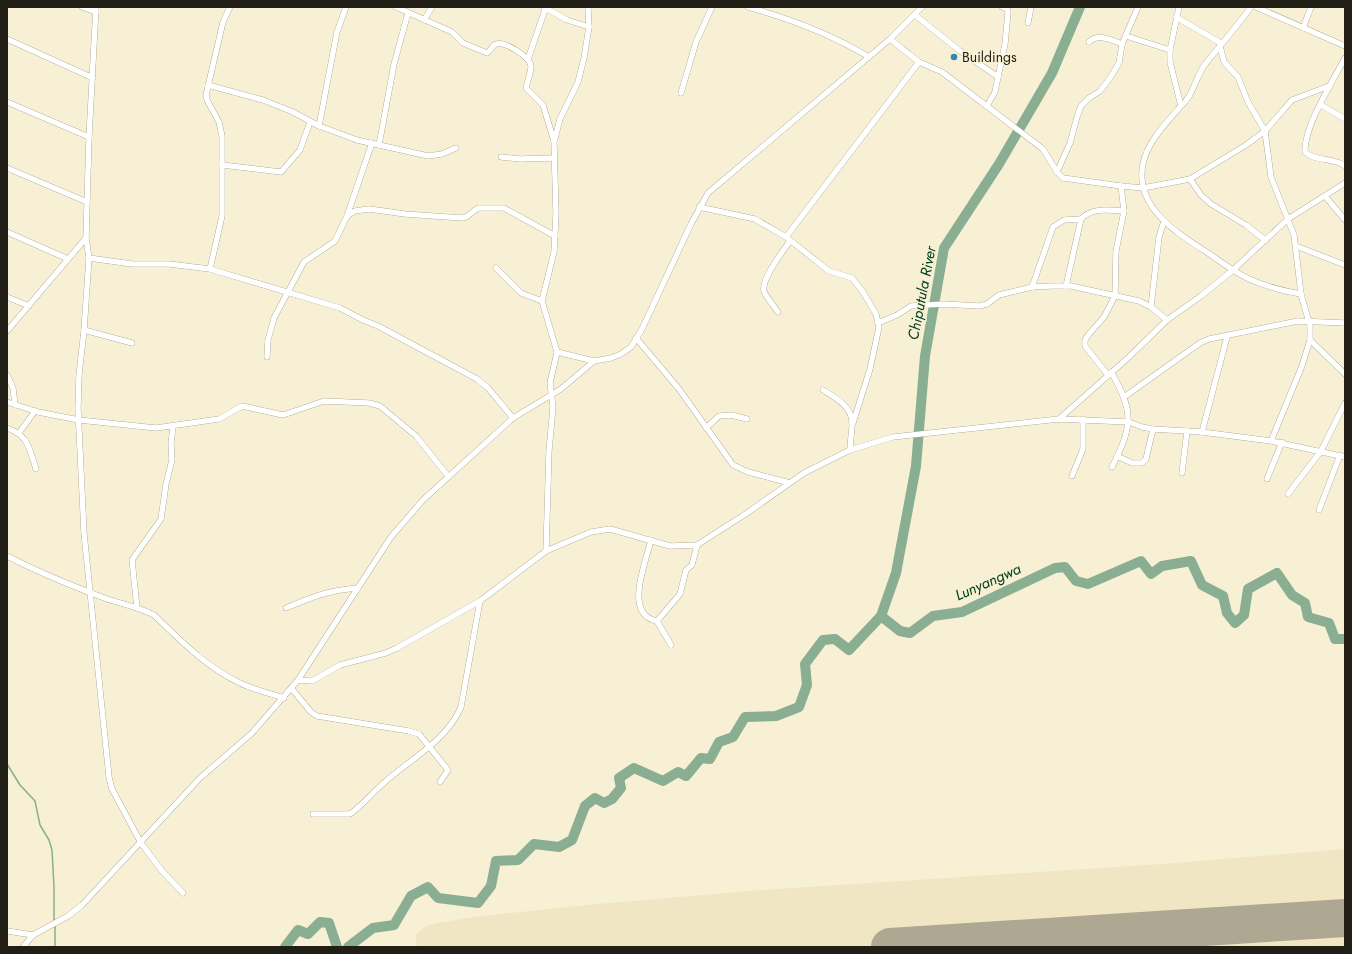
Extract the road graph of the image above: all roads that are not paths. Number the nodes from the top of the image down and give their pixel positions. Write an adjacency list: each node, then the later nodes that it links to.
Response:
1 (82, 7): 18 (street)
2 (230, 7): 40 (street)
3 (346, 7): 49 (street)
4 (396, 7): 19 (street)
5 (432, 7): 22 (street)
6 (545, 7): 24 (street); 36 (street)
7 (588, 7): 24 (street)
8 (712, 7): 42 (street)
9 (748, 7): 34 (street)
10 (922, 7): 20 (street)
11 (1002, 7): 38 (street)
12 (1031, 7): 23 (street)
13 (1138, 7): 26 (street)
14 (1178, 7): 21 (street)
15 (1251, 7): 32 (street)
16 (1311, 7): 25 (street)
17 (1259, 8): 25 (street)
18 (96, 10): 39 (street)
19 (408, 13): 22 (street); 54 (street)
20 (915, 15): 28 (street); 38 (street)
21 (1176, 17): 32 (street); 33 (street)
22 (424, 20): 36 (street)
23 (1028, 23)
24 (589, 27): 52 (street)
25 (1303, 28): 31 (street)
26 (1126, 36): 30 (street); 33 (street)
27 (7, 39): 39 (street)
28 (890, 39): 34 (street); 37 (street)
29 (1089, 42): 30 (street)
30 (1122, 44): 61 (street)
31 (1345, 46)
32 (1221, 47): 45 (street); 50 (street)
33 (1170, 50): 45 (street)
34 (869, 57): 68 (street)
35 (1345, 58): 41 (street)
36 (528, 59): 52 (street)
37 (919, 62): 44 (street); 78 (street)
38 (998, 77): 44 (street)
39 (94, 78): 51 (street)
40 (208, 85): 48 (street); 58 (street)
41 (1329, 86): 46 (street); 50 (street)
42 (681, 93)
43 (7, 102): 51 (street)
44 (987, 106): 61 (street)
45 (1181, 106): 65 (street)
46 (1321, 106): 47 (street); 59 (street)
47 (1345, 119)
48 (310, 122): 49 (street); 58 (street)
49 (319, 126): 53 (street)
50 (1265, 131): 62 (street); 72 (street)
51 (89, 137): 67 (street)
52 (554, 142): 57 (street)
53 (372, 143): 54 (street); 70 (street)
54 (379, 145): 55 (street)
55 (456, 148)
56 (501, 157): 57 (street)
57 (554, 158): 76 (street)
58 (222, 165): 85 (street)
59 (1345, 166)
60 (7, 168): 67 (street)
61 (1057, 172): 64 (street)
62 (1190, 179): 65 (street); 79 (street)
63 (1345, 183): 66 (street)
64 (1121, 186): 65 (street); 69 (street)
65 (1143, 188): 74 (street)
66 (1324, 196): 72 (street); 73 (street)
67 (87, 202): 77 (street)
68 (699, 207): 78 (street); 104 (street)
69 (1124, 211): 71 (street); 92 (street)
70 (347, 216): 76 (street); 89 (street)
71 (1081, 219): 87 (street); 88 (street)
72 (1288, 219): 79 (street); 80 (street)
73 (1345, 220)
74 (1164, 221): 86 (street); 95 (street)
75 (7, 232): 82 (street)
76 (555, 236): 93 (street)
77 (86, 238): 81 (street); 82 (street)
78 (788, 239): 96 (street); 99 (street)
79 (1265, 240): 86 (street)
80 (1296, 246): 83 (street); 90 (street)
81 (89, 258): 85 (street); 101 (street)
82 (68, 259): 94 (street)
83 (1345, 265)
84 (496, 268): 93 (street)
85 (210, 269): 89 (street)
86 (1232, 270): 90 (street); 97 (street)
87 (1066, 286): 88 (street); 92 (street)
88 (1032, 287): 99 (street)
89 (288, 293): 108 (street); 120 (street)
90 (1301, 294): 98 (street)
91 (7, 296): 94 (street)
92 (1115, 296): 95 (street); 110 (street)
93 (542, 301): 107 (street)
94 (29, 306): 102 (street)
95 (1151, 307): 97 (street)
96 (778, 312)
97 (1167, 320): 110 (street)
98 (1308, 321): 100 (street); 103 (street); 105 (street)
99 (878, 323): 126 (street)
100 (1345, 323)
101 (84, 330): 106 (street); 124 (street)
102 (7, 331)
103 (1227, 337): 115 (street); 132 (street)
104 (636, 338): 109 (street); 129 (street)
105 (1310, 340): 111 (street); 134 (street)
106 (132, 343)
107 (557, 352): 109 (street); 114 (street)
108 (266, 357)
109 (594, 361): 114 (street)
110 (1110, 373): 115 (street); 122 (street)
111 (1345, 374)
112 (7, 375): 118 (street)
113 (823, 390): 126 (street)
114 (552, 394): 120 (street); 151 (street)
115 (1124, 397): 125 (street)
116 (7, 402): 118 (street)
117 (1345, 403): 137 (street)
118 (15, 404): 119 (street)
119 (35, 411): 124 (street); 133 (street)
120 (513, 418): 143 (street)
121 (747, 419): 129 (street)
122 (1059, 419): 123 (street); 136 (street)
123 (1083, 419): 125 (street); 144 (street)
124 (79, 420): 127 (street); 154 (street)
125 (1129, 422): 130 (street); 138 (street)
126 (853, 423): 136 (street)
127 (173, 427): 143 (street); 156 (street)
128 (7, 428): 133 (street)
129 (706, 428): 146 (street)
130 (1153, 429): 131 (street); 138 (street)
131 (1187, 431): 132 (street); 142 (street)
132 (1202, 432): 134 (street)
133 (19, 433): 141 (street)
134 (1271, 440): 135 (street)
135 (1282, 442): 137 (street); 145 (street)
136 (850, 450): 146 (street)
137 (1321, 451): 139 (street); 147 (street)
138 (1117, 456): 140 (street)
139 (1343, 456): 148 (street)
140 (1112, 467)
141 (36, 469)
142 (1182, 473)
143 (448, 476): 153 (street)
144 (1072, 476)
145 (1267, 479)
146 (790, 483): 150 (street)
147 (1288, 494)
148 (1319, 510)
149 (651, 540): 150 (street); 151 (street); 158 (street)
150 (697, 545): 158 (street)
151 (546, 551): 155 (street)
152 (7, 556): 154 (street)
153 (358, 588): 157 (street); 160 (street)
154 (89, 592): 156 (street); 166 (street)
155 (480, 601): 160 (street); 163 (street)
156 (137, 608): 162 (street)
157 (286, 608)
158 (657, 622): 159 (street)
159 (671, 645)
160 (298, 680): 161 (street)
161 (292, 689): 162 (street); 163 (street)
162 (284, 698): 166 (street)
163 (430, 747): 164 (street); 165 (street)
164 (440, 782)
165 (313, 814)
166 (142, 842): 167 (street); 169 (street)
167 (183, 893)
168 (7, 931): 169 (street)
169 (33, 935): 170 (street)
170 (23, 947)

